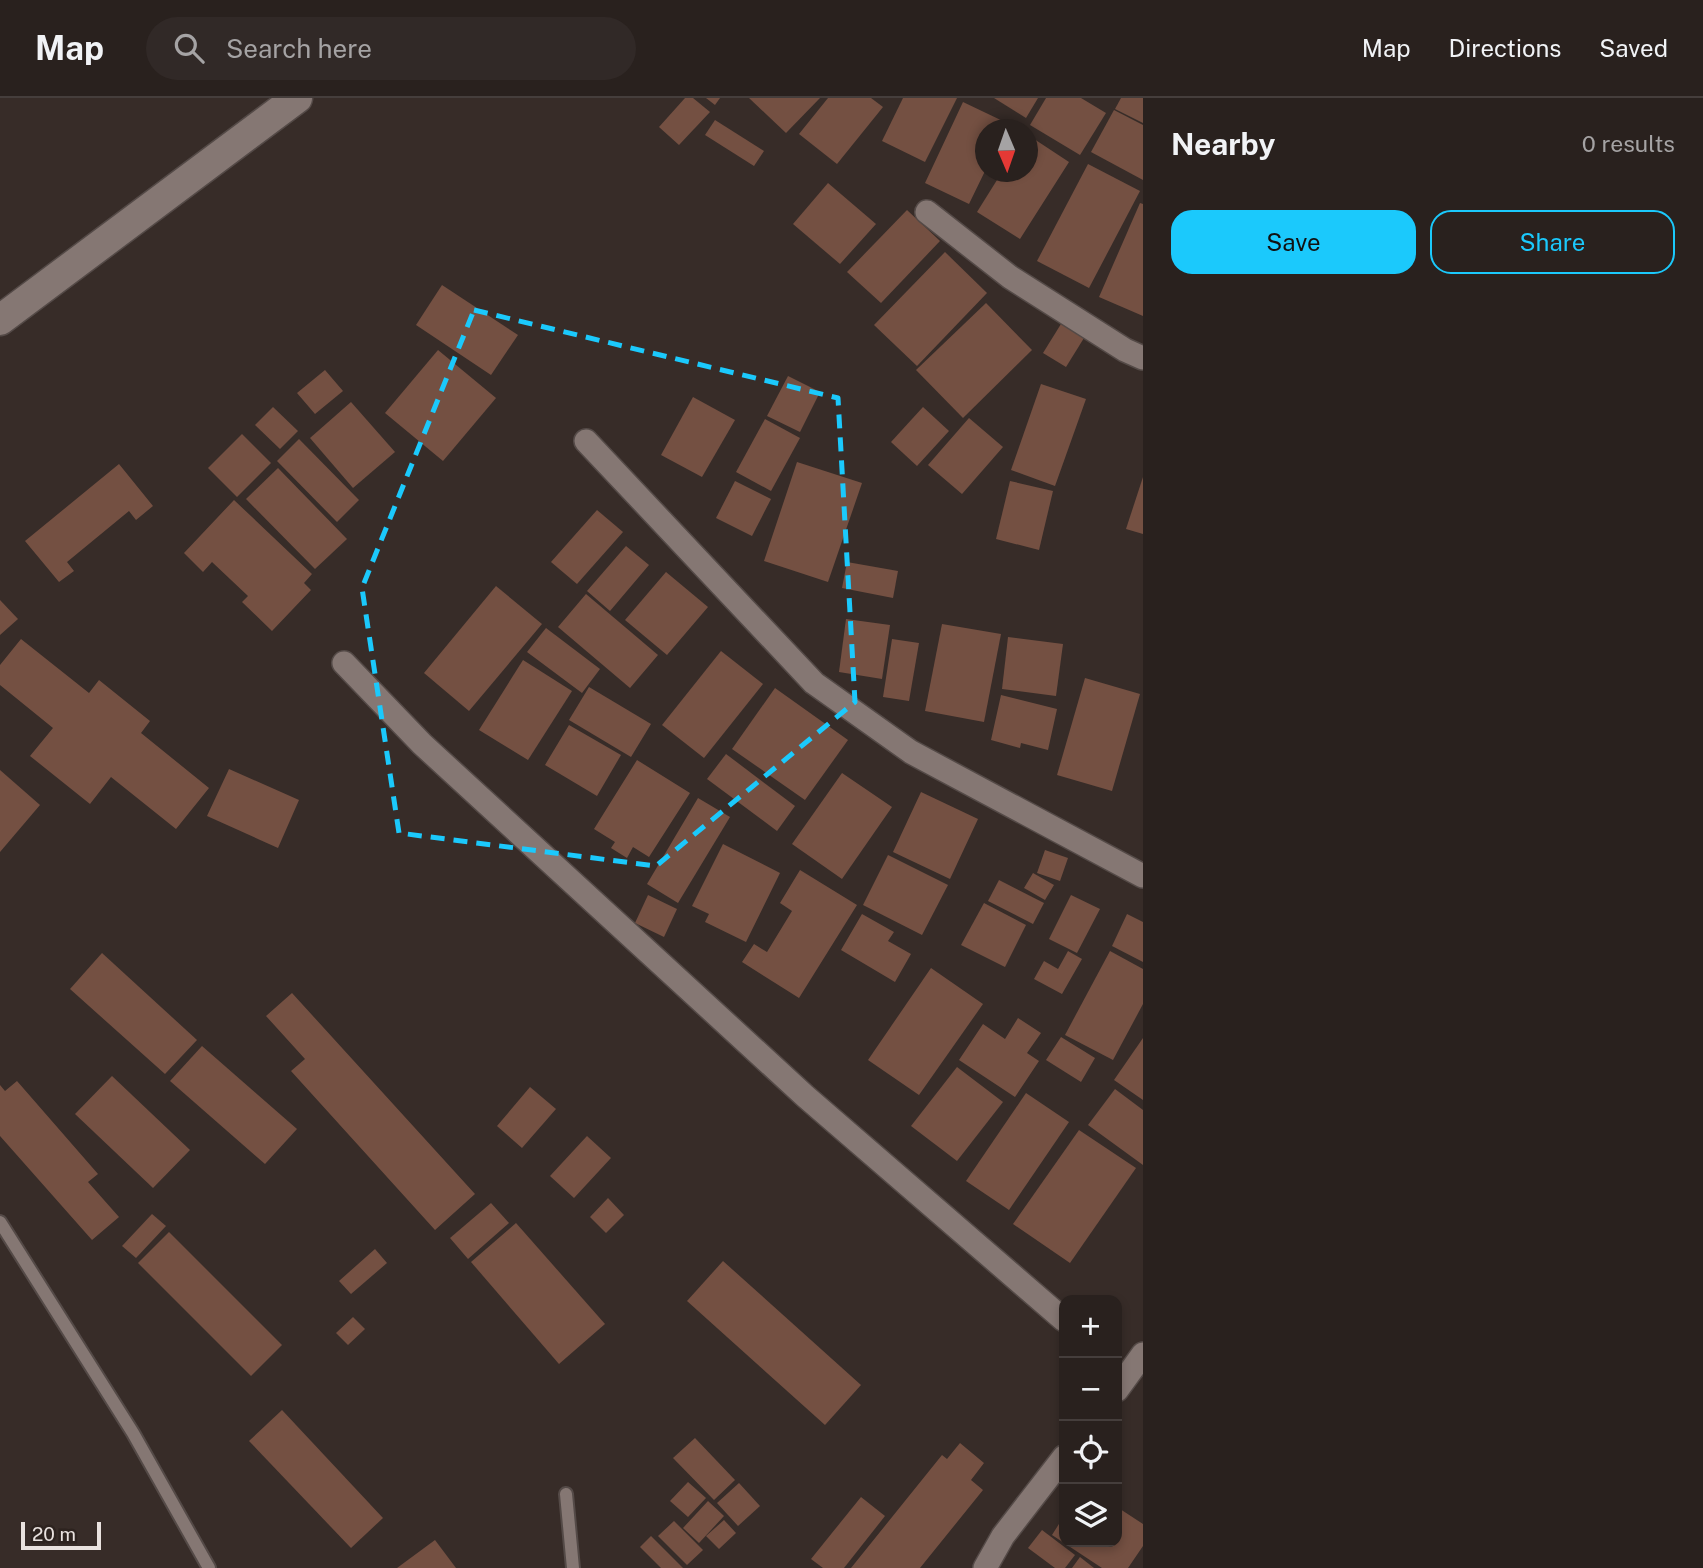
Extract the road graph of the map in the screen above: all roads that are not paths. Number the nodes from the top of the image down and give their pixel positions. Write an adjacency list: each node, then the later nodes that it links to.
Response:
1 (298, 98): 3 (street)
2 (928, 212): 4 (street)
3 (0, 320)
4 (1143, 358)
5 (586, 442): 7 (street)
6 (344, 663): 9 (street)
7 (1143, 876)
8 (0, 1222): 14 (lane)
9 (1059, 1316)
10 (1143, 1354): 11 (street)
11 (1122, 1376)
12 (1059, 1463): 16 (street)
13 (566, 1494): 15 (lane)
14 (209, 1568)
15 (573, 1568)
16 (985, 1568)

